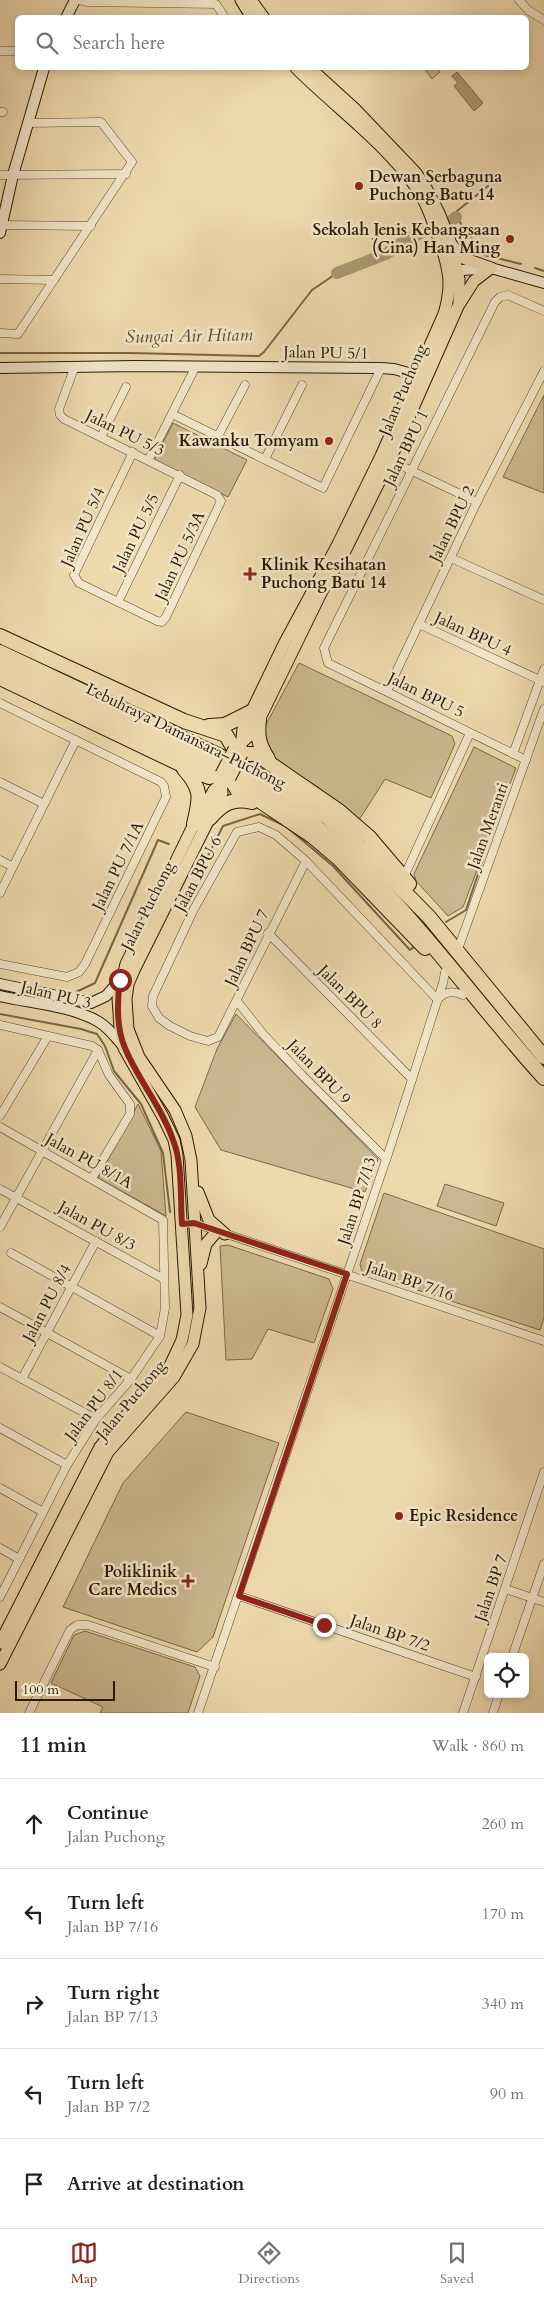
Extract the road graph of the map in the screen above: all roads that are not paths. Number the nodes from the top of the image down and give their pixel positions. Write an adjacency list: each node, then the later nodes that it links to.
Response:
1 (74, 0): 6 (street)
2 (78, 0): 7 (street)
3 (241, 0): 8 (main road)
4 (251, 0): 9 (main road)
5 (520, 0): 10 (street)
6 (67, 15)
7 (223, 15)
8 (250, 15)
9 (262, 15)
10 (544, 20)
11 (0, 51): 12 (street)
12 (15, 51)
13 (43, 70): 16 (street)
14 (298, 70): 20 (main road, Jalan Puchong)
15 (312, 70): 20 (main road, Jalan Puchong)
16 (28, 123): 17 (street); 19 (street)
17 (126, 174): 19 (street); 21 (street)
18 (0, 175): 19 (street)
19 (14, 175): 22 (street)
20 (435, 214): 23 (main road, Jalan Puchong)
21 (91, 226): 22 (street); 27 (street)
22 (1, 229)
23 (445, 240): 24 (main road); 25 (main road, Jalan Puchong)
24 (491, 268): 25 (street); 28 (street); 29 (main road)
25 (453, 270): 29 (main road, Jalan Puchong); 37 (main road, Jalan Puchong)
26 (0, 279): 27 (street)
27 (54, 280): 31 (street)
28 (544, 283)
29 (459, 304): 45 (main road, Jalan Puchong)
30 (544, 311): 48 (street, Jalan BPU 1)
31 (0, 333)
32 (75, 366): 33 (street, Jalan PU 5/1); 34 (street, Jalan PU 5/1); 43 (street, Jalan PU 5/3)
33 (196, 366): 35 (street, Jalan PU 5/1); 41 (street)
34 (0, 368)
35 (381, 368): 37 (street, Jalan PU 5/1); 47 (street, Jalan PU 5/1)
36 (544, 371): 51 (street, Jalan BPU 2)
37 (416, 375): 45 (main road, Jalan Puchong)
38 (245, 384): 42 (street)
39 (302, 385): 47 (street)
40 (126, 386): 43 (street)
41 (172, 414): 42 (street, Jalan PU 5/1); 46 (street)
42 (218, 436): 47 (street, Jalan PU 5/1)
43 (101, 437): 44 (street, Jalan PU 5/3)
44 (133, 452): 46 (street, Jalan PU 5/3); 54 (street, Jalan PU 5/4)
45 (386, 458): 48 (street); 67 (main road, Jalan Puchong)
46 (149, 459): 49 (street, Jalan PU 5/3)
47 (265, 459)
48 (410, 470): 51 (street); 58 (street, Jalan BPU 1)
49 (180, 475): 50 (street, Jalan PU 5/3); 54 (street, Jalan PU 5/5)
50 (221, 501): 55 (street, Jalan PU 5/3A)
51 (477, 502): 52 (street, Jalan BPU 2)
52 (451, 558): 53 (street); 56 (street, Jalan BPU 2)
53 (544, 600)
54 (118, 602): 55 (street, Jalan PU 5/4)
55 (162, 622)
56 (419, 624): 63 (street, Jalan BPU 4); 64 (street, Jalan BPU 2)
57 (0, 636): 68 (highway)
58 (324, 648): 64 (street, Jalan BPU 5)
59 (0, 652): 91 (highway, Lebuhraya Damansara–Puchong)
60 (0, 665): 107 (highway, Lebuhraya Damansara–Puchong)
61 (544, 669): 63 (street)
62 (2, 679): 75 (highway)
63 (542, 681): 73 (street)
64 (386, 691): 70 (street, Jalan BPU 5)
65 (0, 703): 71 (street, Jalan PU 7/1A)
66 (544, 709): 69 (street, Jalan Meranti)
67 (255, 716): 68 (highway); 72 (main road, Jalan Puchong); 76 (highway)
68 (184, 721): 72 (highway)
69 (540, 730): 74 (street, Jalan Meranti)
70 (470, 732): 73 (street, Jalan BPU 5); 84 (street)
71 (76, 740): 79 (street); 94 (street, Jalan PU 7/1A)
72 (239, 749): 76 (highway); 77 (main road, Jalan Puchong, bridge)
73 (514, 754): 74 (street, Jalan BPU 5)
74 (526, 760): 93 (street, Jalan Meranti)
75 (179, 763): 77 (highway); 82 (highway)
76 (271, 764): 86 (highway)
77 (224, 779): 80 (highway); 81 (main road, Jalan Puchong); 82 (main road, Jalan Puchong)
78 (0, 782): 79 (street)
79 (44, 804): 87 (street)
80 (269, 808): 81 (highway); 95 (highway)
81 (210, 818): 90 (main road, Jalan Puchong)
82 (194, 824): 90 (main road, Jalan Puchong)
83 (0, 860): 87 (street)
84 (411, 860): 86 (street); 88 (street)
85 (306, 861): 92 (street, Jalan BPU 7); 100 (street, Jalan BPU 6); 104 (street, Jalan BPU 6)
86 (391, 863): 88 (highway)
87 (14, 867): 89 (street)
88 (403, 878): 91 (highway)
89 (0, 894)
90 (157, 913): 96 (main road, Jalan Puchong); 115 (main road, Jalan Puchong)
91 (428, 917): 93 (highway, Lebuhraya Damansara–Puchong)
92 (268, 934): 101 (street, Jalan BPU 7); 110 (street, Jalan BPU 8)
93 (456, 953): 108 (highway, Lebuhraya Damansara–Puchong)
94 (0, 964)
95 (445, 972): 98 (highway); 100 (street, Jalan BP 7/13)
96 (120, 980): 97 (street, Jalan PU 3); 105 (main road, Jalan Puchong)
97 (0, 984)
98 (463, 995): 100 (street); 107 (highway)
99 (0, 996): 105 (street, Jalan PU 3)
100 (437, 999): 110 (street, Jalan BP 7/13)
101 (237, 1001): 104 (street, Jalan BPU 7); 114 (street, Jalan BPU 9)
102 (0, 1025): 103 (street)
103 (48, 1036): 106 (street); 111 (street)
104 (208, 1041)
105 (124, 1048): 121 (main road, Jalan Puchong)
106 (98, 1050): 113 (street); 116 (street)
107 (521, 1053): 109 (highway, Lebuhraya Damansara–Puchong)
108 (544, 1058)
109 (544, 1078)
110 (412, 1079): 114 (street, Jalan BP 7/13)
111 (0, 1116)
112 (0, 1127): 113 (street, Jalan PU 8/1A)
113 (41, 1150): 116 (street, Jalan PU 8/1A); 118 (street)
114 (386, 1158): 126 (street, Jalan BP 7/13)
115 (192, 1160): 120 (main road, Jalan Puchong); 123 (main road)
116 (92, 1178): 119 (street, Jalan PU 8/1A)
117 (0, 1189): 118 (street, Jalan PU 8/3)
118 (17, 1198): 122 (street); 124 (street, Jalan PU 8/3)
119 (163, 1220): 127 (street, Jalan PU 8/1)
120 (194, 1223): 121 (street, Jalan BP 7/16); 123 (street, Jalan BP 7/16); 129 (main road, Jalan Puchong)
121 (182, 1224): 151 (main road, Jalan Puchong)
122 (0, 1227)
123 (221, 1232): 126 (street, Jalan BP 7/16); 129 (main road)
124 (96, 1241): 127 (street, Jalan PU 8/3); 128 (street, Jalan PU 8/4)
125 (11, 1253): 128 (street)
126 (347, 1274): 133 (street, Jalan BP 7/16); 148 (street, Jalan BP 7/13)
127 (164, 1279): 132 (street, Jalan PU 8/1)
128 (72, 1286): 131 (street, Jalan PU 8/4); 132 (street)
129 (199, 1292): 153 (main road, Jalan Puchong)
130 (0, 1307): 131 (street)
131 (47, 1333): 135 (street, Jalan PU 8/4); 136 (street)
132 (160, 1336): 136 (street, Jalan PU 8/1)
133 (544, 1340)
134 (0, 1367): 135 (street)
135 (22, 1379): 137 (street)
136 (131, 1380): 137 (street, Jalan PU 8/1)
137 (96, 1419): 139 (street, Jalan PU 8/1)
138 (1, 1430): 139 (street)
139 (67, 1465): 142 (street, Jalan PU 8/1)
140 (544, 1472): 146 (street, Jalan BP 7)
141 (0, 1488): 142 (street)
142 (43, 1512): 144 (street, Jalan PU 8/1)
143 (0, 1548): 144 (street)
144 (19, 1559): 147 (street, Jalan PU 8/1)
145 (544, 1564): 149 (street)
146 (506, 1589): 149 (street); 155 (street, Jalan BP 7)
147 (0, 1596)
148 (239, 1596): 154 (street, Jalan BP 7/13); 155 (street, Jalan BP 7/2)
149 (532, 1598): 150 (street); 152 (street)
150 (544, 1602)
151 (1, 1640)
152 (513, 1653)
153 (0, 1664)
154 (215, 1667): 157 (street); 158 (street, Jalan BP 7/13)
155 (476, 1677): 159 (street, Jalan BP 7)
156 (499, 1698): 160 (street)
157 (28, 1713)
158 (198, 1713)
159 (463, 1713)
160 (493, 1713)

